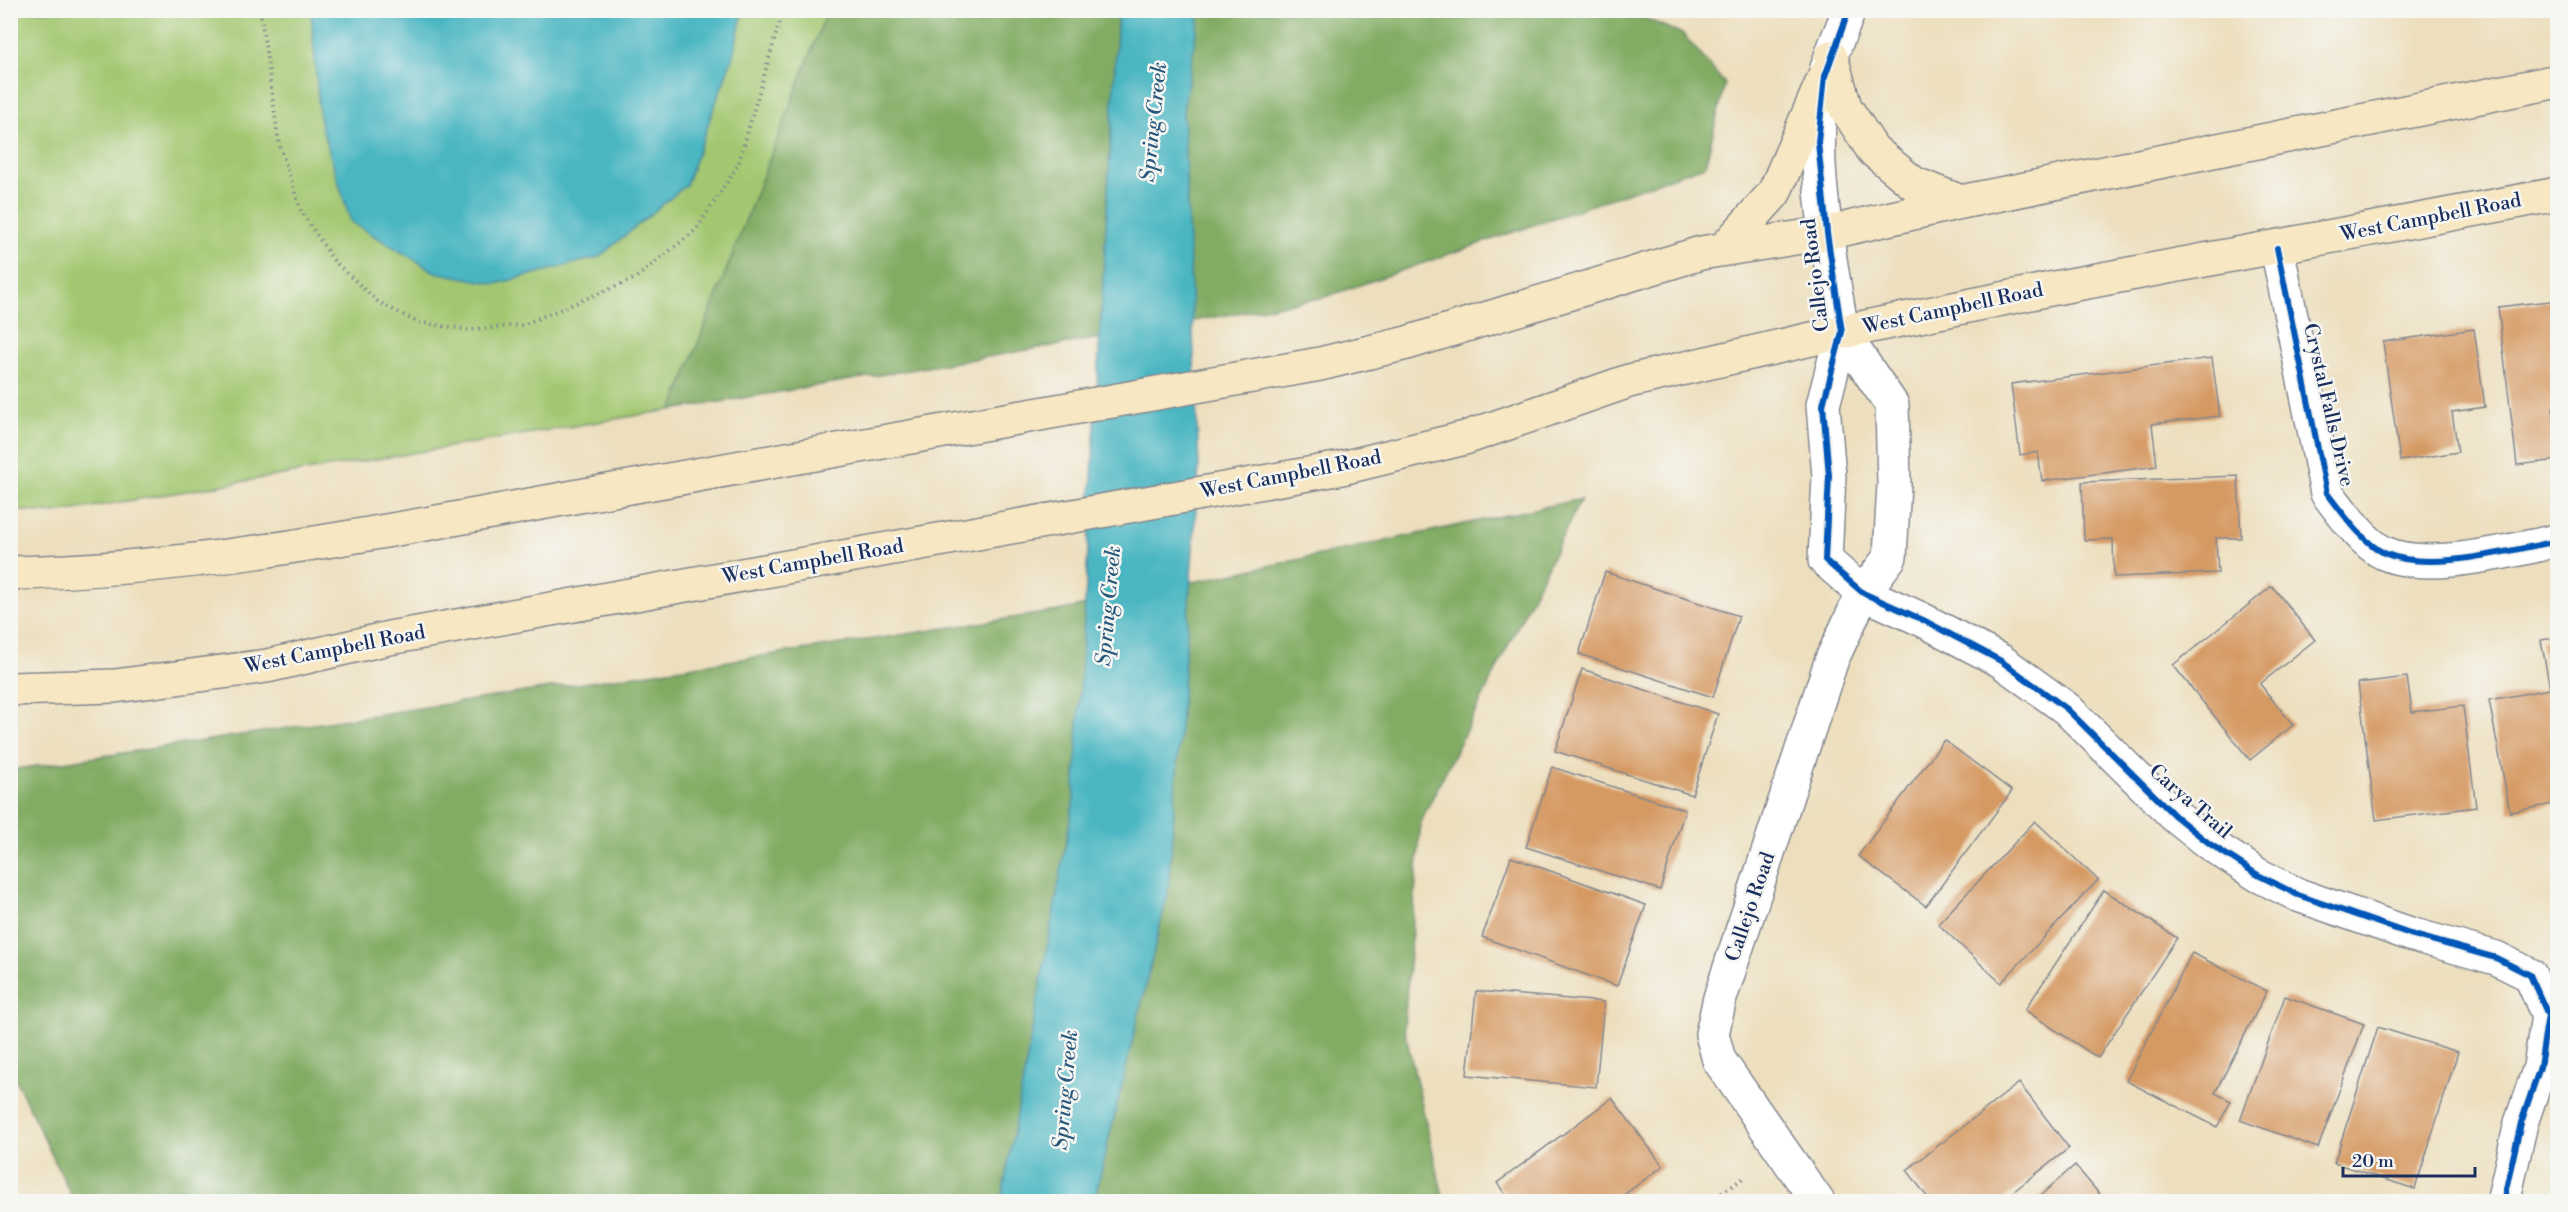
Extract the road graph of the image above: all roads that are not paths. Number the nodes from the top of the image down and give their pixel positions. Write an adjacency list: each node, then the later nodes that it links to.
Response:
1 (1849, 10): 2 (street, Callejo Road)
2 (1828, 67): 5 (main road); 6 (street, Callejo Road); 8 (main road)
3 (2558, 81): 5 (main road)
4 (2558, 194): 7 (main road, West Campbell Road)
5 (1961, 202): 6 (main road)
6 (1827, 233): 8 (main road); 9 (street, Callejo Road)
7 (2277, 248): 9 (main road, West Campbell Road); 10 (street, Crystal Falls Drive)
8 (1724, 249): 11 (main road)
9 (1842, 332): 12 (street, Callejo Road); 12 (street, Callejo Road); 13 (main road, West Campbell Road)
10 (2558, 541)
11 (10, 573)
12 (1863, 593): 14 (street, Callejo Road); 15 (street, Carya Trail)
13 (10, 689)
14 (1818, 1202)
15 (2503, 1202)

